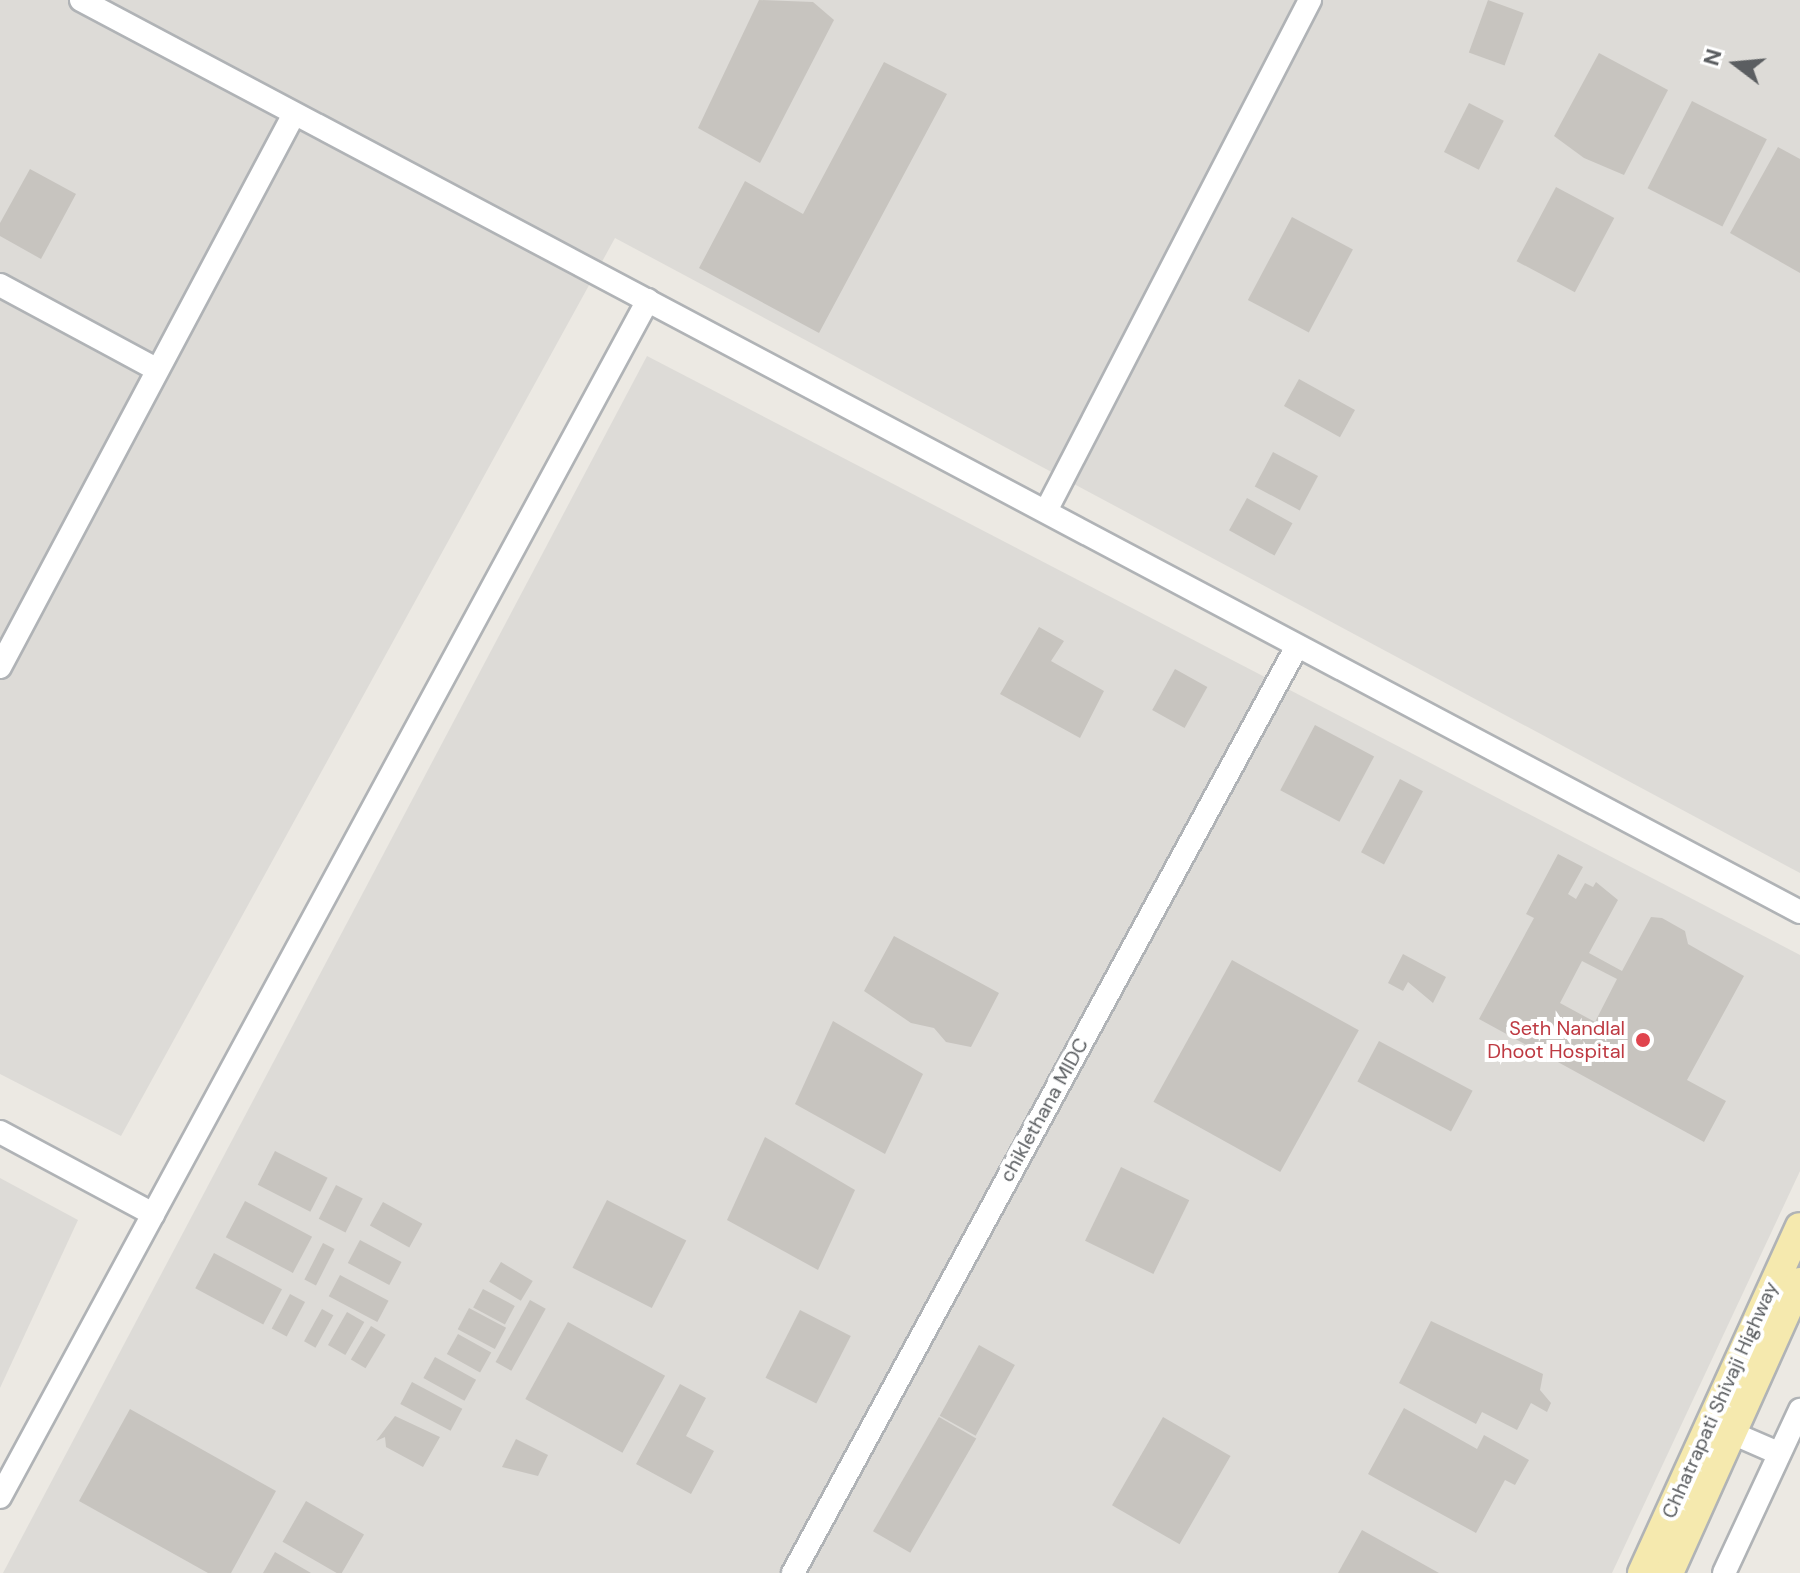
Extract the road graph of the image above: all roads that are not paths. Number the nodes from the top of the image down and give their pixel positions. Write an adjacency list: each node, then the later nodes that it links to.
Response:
1 (81, 0): 3 (street)
2 (1310, 0): 7 (street)
3 (294, 114): 5 (street); 6 (street)
4 (0, 285): 6 (street)
5 (648, 300): 7 (street); 13 (street)
6 (154, 368): 8 (street)
7 (1047, 509): 9 (street)
8 (6, 639): 10 (street)
9 (1296, 648): 11 (street); 22 (street, chiklethana MIDC)
10 (0, 667)
11 (1800, 912)
12 (0, 1132): 13 (street)
13 (153, 1214): 20 (street)
14 (1800, 1227): 23 (main road, Chhatrapati Shivaji Highway)
15 (1800, 1282): 16 (main road, Chhatrapati Shivaji Highway)
16 (1790, 1330): 18 (main road, Chhatrapati Shivaji Highway)
17 (1800, 1410): 19 (street)
18 (1732, 1433): 19 (street); 21 (main road, Chhatrapati Shivaji Highway)
19 (1778, 1453): 24 (street)
20 (0, 1497)
21 (1678, 1570)
22 (793, 1573)
23 (1642, 1573)
24 (1724, 1573)

